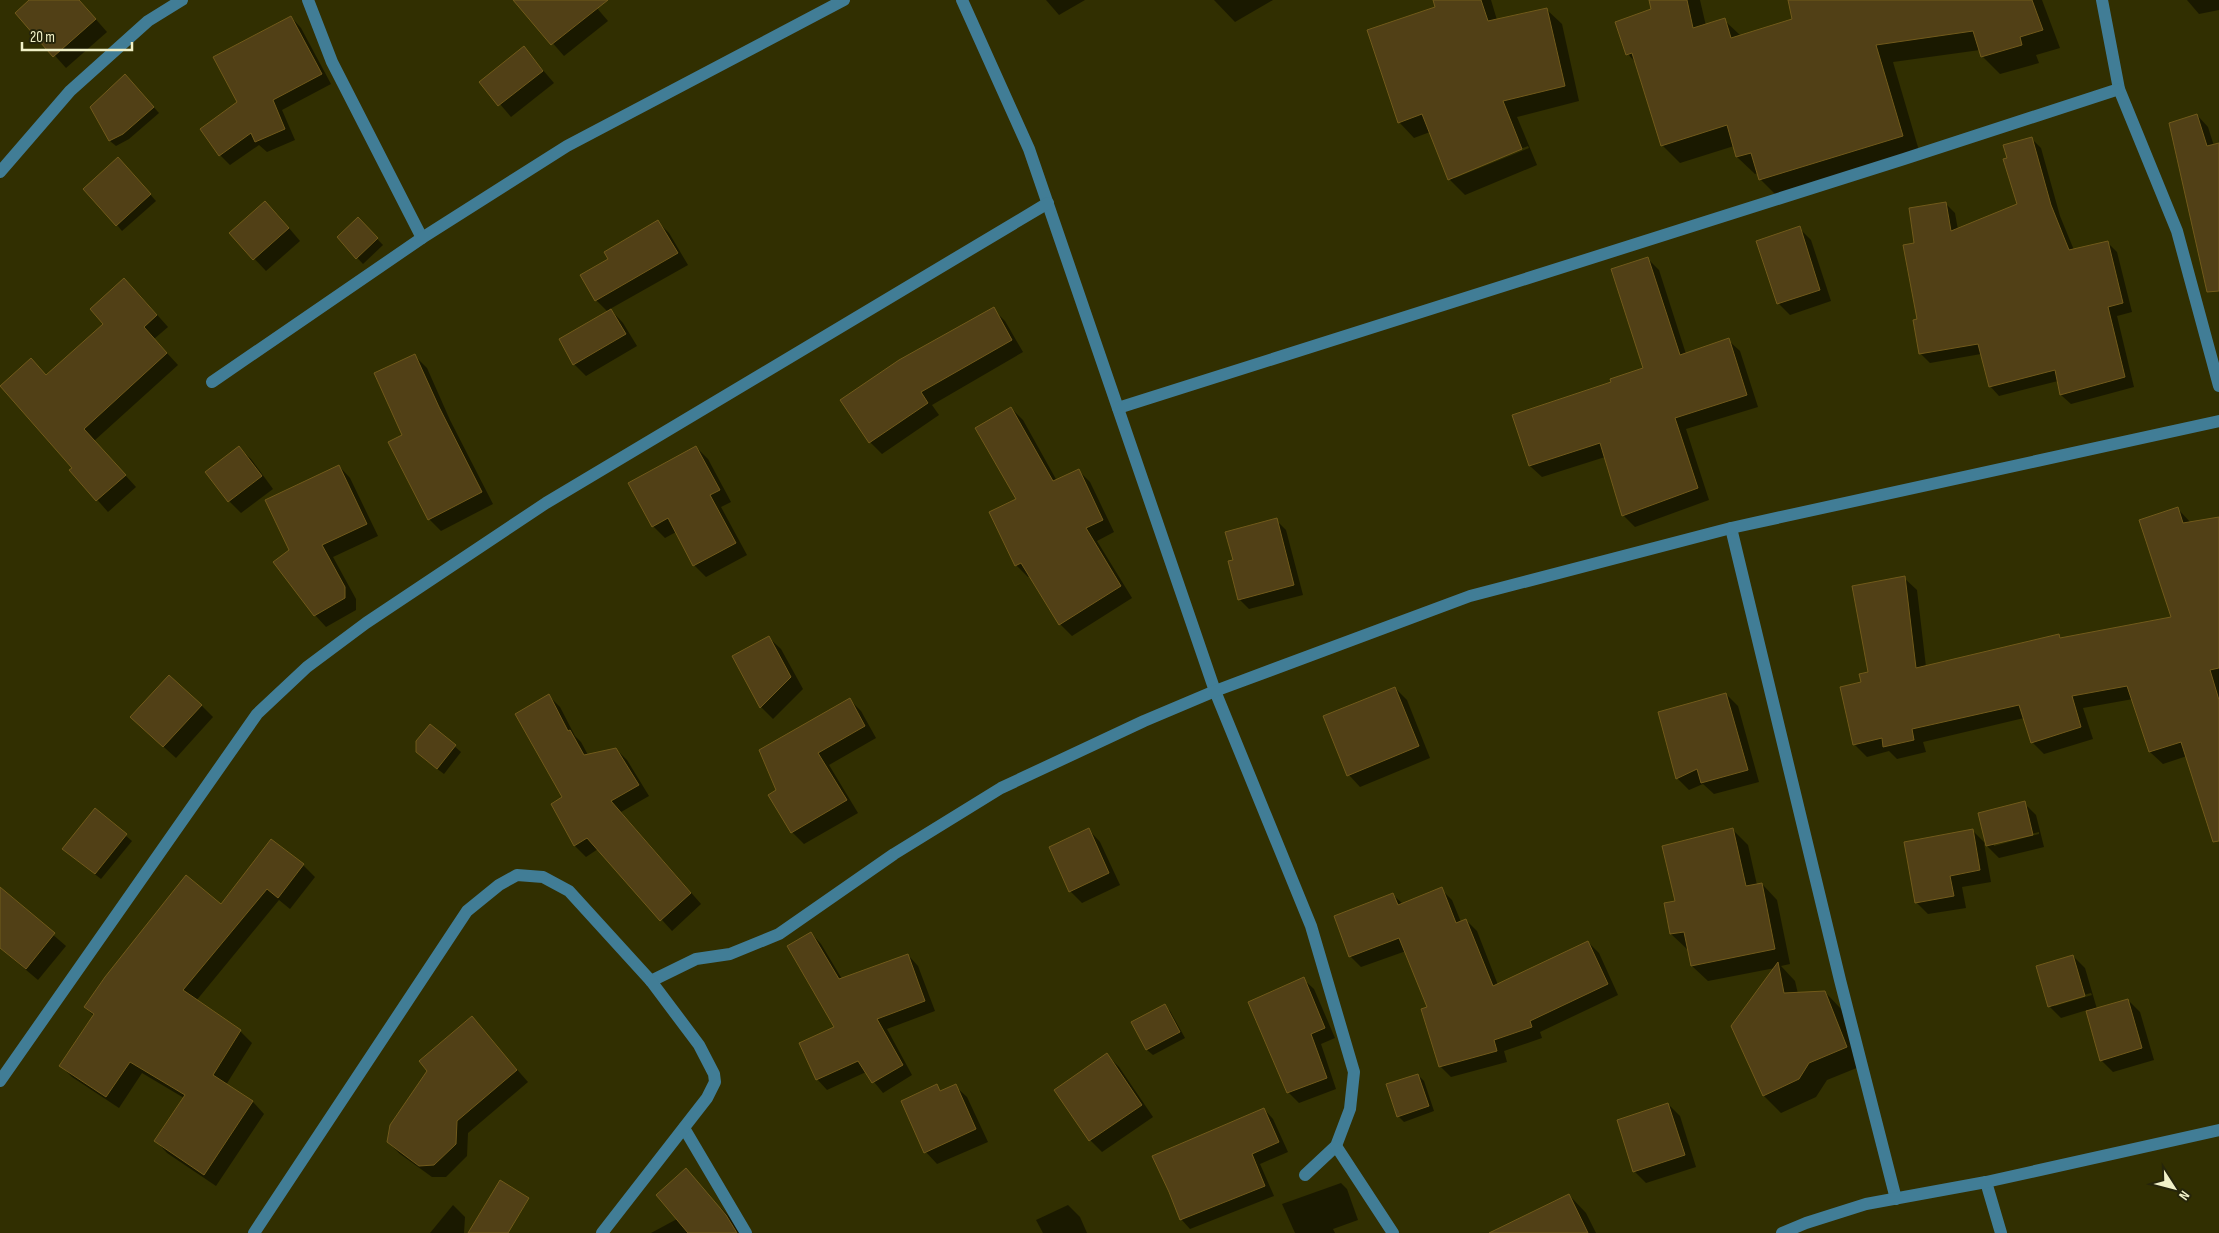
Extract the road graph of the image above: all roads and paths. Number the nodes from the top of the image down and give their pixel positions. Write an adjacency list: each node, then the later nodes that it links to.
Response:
1 (182, 0): 7 (street)
2 (308, 0): 9 (street)
3 (844, 0): 9 (street)
4 (962, 0): 8 (street)
5 (2102, 0): 6 (street)
6 (2119, 89): 11 (street); 12 (street)
7 (0, 172)
8 (1048, 203): 12 (street); 17 (street)
9 (422, 238): 10 (street)
10 (212, 382)
11 (2219, 386)
12 (1118, 408): 15 (street)
13 (2219, 421): 14 (street)
14 (1731, 528): 15 (street); 23 (street)
15 (1215, 691): 16 (street); 20 (street)
16 (651, 981): 18 (street); 24 (street)
17 (0, 1081)
18 (684, 1128): 25 (street); 26 (street)
19 (2219, 1130): 22 (street)
20 (1336, 1146): 21 (street); 27 (street)
21 (1305, 1175)
22 (1986, 1182): 23 (street); 29 (street)
23 (1896, 1199): 28 (street)
24 (254, 1233)
25 (602, 1233)
26 (746, 1233)
27 (1393, 1233)
28 (1782, 1233)
29 (2001, 1233)

